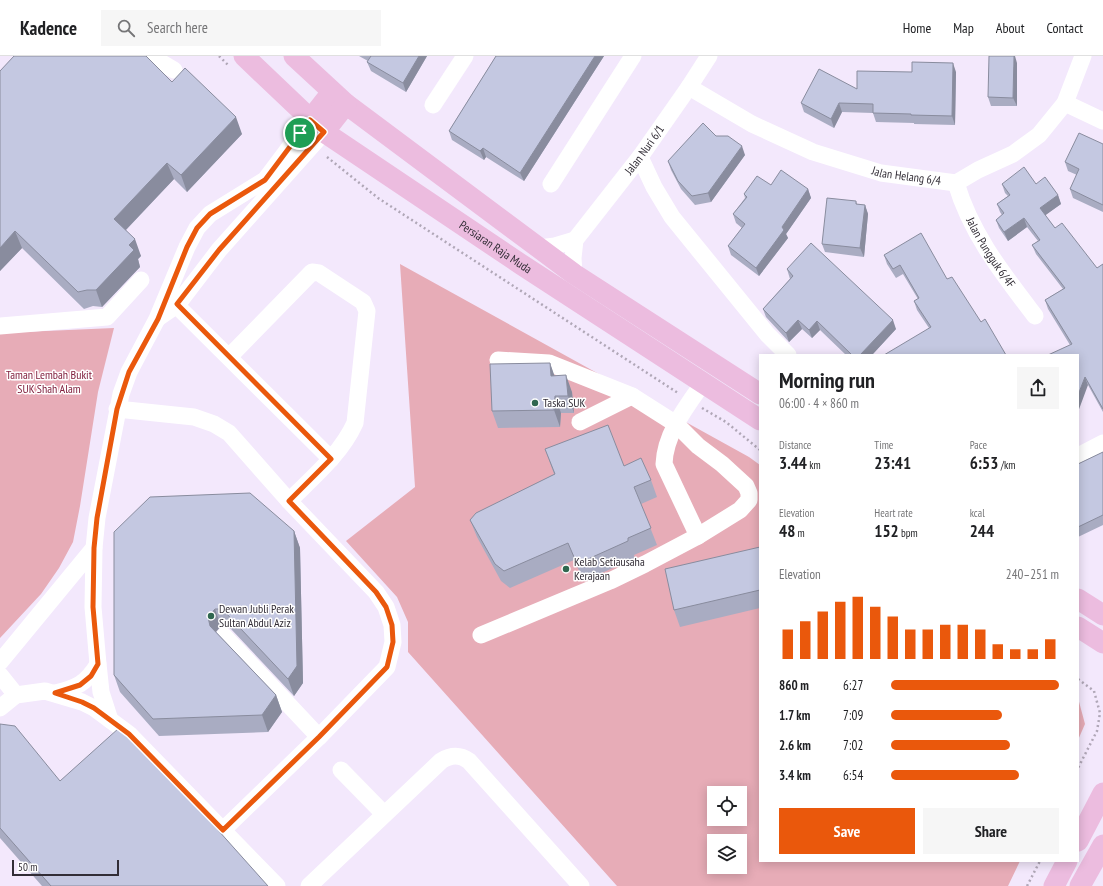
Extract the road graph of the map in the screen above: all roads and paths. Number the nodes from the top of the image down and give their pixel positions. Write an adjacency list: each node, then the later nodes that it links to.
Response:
1 (150, 56): 8 (street)
2 (244, 56): 14 (main road, Persiaran Raja Muda)
3 (294, 56): 10 (main road, Persiaran Raja Muda)
4 (465, 56): 12 (street)
5 (633, 56): 17 (street)
6 (709, 56): 9 (street, Jalan Nuri 6/1)
7 (1083, 56): 11 (street, Jalan Helang 6/4)
8 (174, 70)
9 (689, 87): 15 (street, Jalan Nuri 6/1); 16 (street, Jalan Helang 6/4)
10 (339, 98): 14 (main road); 19 (main road, Persiaran Raja Muda)
11 (1064, 103): 13 (street); 16 (street, Jalan Helang 6/4)
12 (433, 105)
13 (1103, 121)
14 (317, 126): 22 (street); 22 (street); 28 (main road, Persiaran Raja Muda)
15 (640, 157): 18 (street, Jalan Nuri 6/1); 25 (street)
16 (956, 183): 23 (street, Jalan Pungguk 6/4F)
17 (550, 184)
18 (575, 240): 19 (street); 20 (street)
19 (539, 248): 20 (main road, Persiaran Raja Muda)
20 (574, 274): 29 (main road, Persiaran Raja Muda)
21 (141, 280): 24 (street)
22 (172, 301): 26 (street); 31 (street)
23 (1035, 316)
24 (0, 326)
25 (787, 354)
26 (229, 357): 37 (street); 37 (street)
27 (498, 360): 30 (street)
28 (703, 383): 32 (main road, Persiaran Raja Muda); 34 (street)
29 (759, 393)
30 (632, 396): 33 (street); 34 (street)
31 (117, 409): 38 (street); 40 (street)
32 (759, 419)
33 (580, 422)
34 (676, 424): 39 (street); 39 (street)
35 (1103, 443): 36 (street)
36 (1079, 455)
37 (331, 459): 38 (street)
38 (289, 501): 55 (street)
39 (698, 536): 44 (street)
40 (94, 548): 47 (street); 48 (street)
41 (1079, 600): 42 (main road)
42 (1103, 616)
43 (1079, 628): 46 (main road)
44 (481, 634)
45 (224, 636): 55 (street)
46 (1102, 644)
47 (0, 662)
48 (98, 664): 51 (street); 54 (street)
49 (0, 675): 52 (street)
50 (1079, 680): 56 (path)
51 (55, 693): 52 (street); 54 (street)
52 (16, 695): 53 (street)
53 (0, 708)
54 (110, 720): 60 (street)
55 (319, 737): 60 (street)
56 (1079, 766)
57 (340, 770): 59 (street)
58 (1103, 793): 61 (main road)
59 (384, 814): 65 (street); 67 (street)
60 (223, 830): 66 (street)
61 (1079, 839)
62 (1103, 845): 70 (main road)
63 (1039, 862): 68 (path)
64 (1066, 862): 69 (main road)
65 (317, 883)
66 (277, 886)
67 (581, 886)
68 (1027, 886)
69 (1054, 886)
70 (1080, 886)

